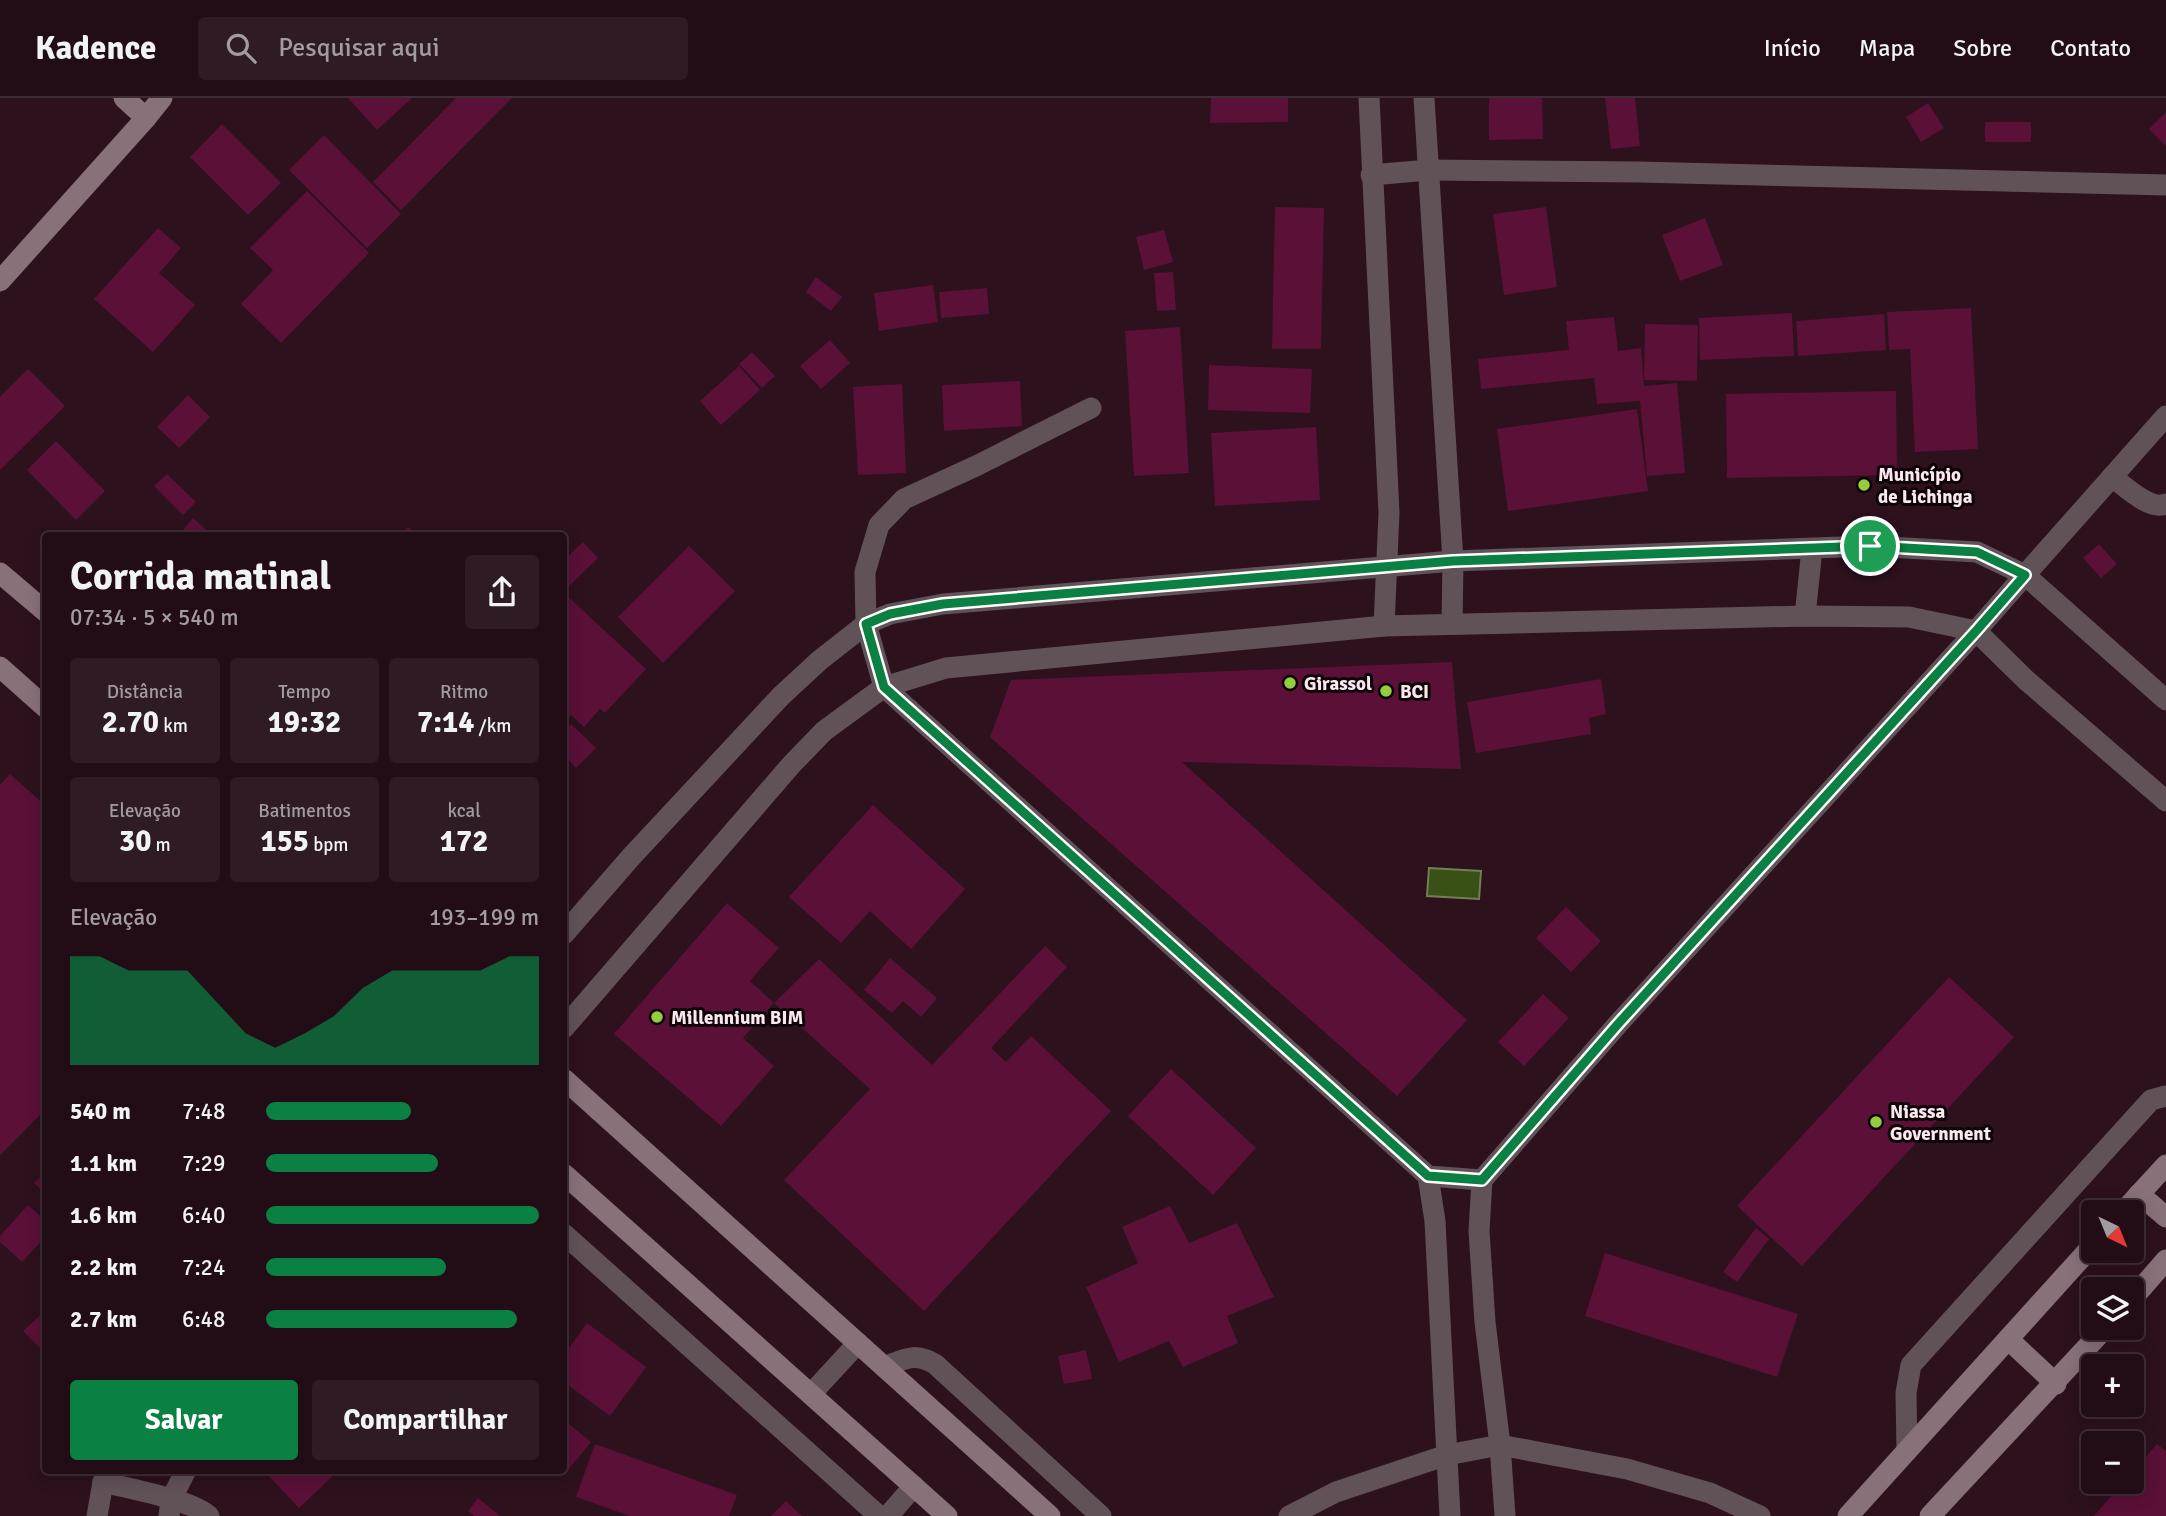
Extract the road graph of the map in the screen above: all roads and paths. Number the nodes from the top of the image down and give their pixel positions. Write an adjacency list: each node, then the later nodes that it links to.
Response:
1 (124, 98): 5 (street)
2 (162, 98): 5 (street)
3 (1369, 98): 7 (street)
4 (1424, 98): 6 (street)
5 (146, 118): 9 (street)
6 (1429, 170): 7 (street); 8 (street); 15 (street)
7 (1371, 175): 16 (street)
8 (2166, 185)
9 (0, 281)
10 (1090, 408): 22 (street)
11 (2166, 416): 12 (street)
12 (2112, 477): 13 (street); 18 (street)
13 (2166, 503)
14 (1812, 549): 15 (street); 18 (street); 20 (street)
15 (1453, 561): 16 (street); 21 (street)
16 (1386, 569): 22 (street); 23 (street)
17 (0, 573): 19 (street)
18 (2025, 575): 24 (street); 27 (street)
19 (42, 609)
20 (1805, 616): 21 (street); 24 (street)
21 (1452, 623): 23 (street)
22 (866, 624): 26 (street); 30 (street)
23 (1384, 626): 26 (street)
24 (1976, 631): 29 (street); 37 (street)
25 (0, 667): 28 (street)
26 (884, 687): 31 (street); 35 (street)
27 (2166, 700)
28 (42, 704)
29 (2166, 801)
30 (567, 931)
31 (567, 1025)
32 (567, 1082): 47 (street)
33 (2166, 1096): 52 (street)
34 (2166, 1165): 38 (street)
35 (1428, 1176): 37 (street); 53 (street)
36 (567, 1177): 50 (street)
37 (1482, 1180): 51 (street)
38 (2139, 1194): 39 (street); 40 (street)
39 (2134, 1200)
40 (2166, 1217)
41 (567, 1237): 60 (street)
42 (2081, 1258): 45 (street)
43 (2166, 1260): 44 (street)
44 (2144, 1285)
45 (2008, 1339): 49 (street); 52 (street)
46 (2094, 1340): 49 (street)
47 (858, 1343): 48 (street); 50 (street)
48 (884, 1367): 63 (street); 64 (street)
49 (2056, 1384): 70 (street)
50 (811, 1394): 56 (street)
51 (1500, 1445): 53 (street); 67 (street); 68 (street)
52 (1906, 1451): 69 (street)
53 (1447, 1455): 65 (street); 66 (street)
54 (184, 1474): 57 (street)
55 (106, 1476): 57 (street); 58 (street)
56 (914, 1486): 61 (street); 62 (street)
57 (170, 1508): 59 (street)
58 (97, 1516)
59 (209, 1516)
60 (879, 1516)
61 (888, 1516)
62 (947, 1516)
63 (1049, 1516)
64 (1101, 1516)
65 (1289, 1516)
66 (1450, 1516)
67 (1505, 1516)
68 (1759, 1516)
69 (1848, 1516)
70 (1930, 1516)

